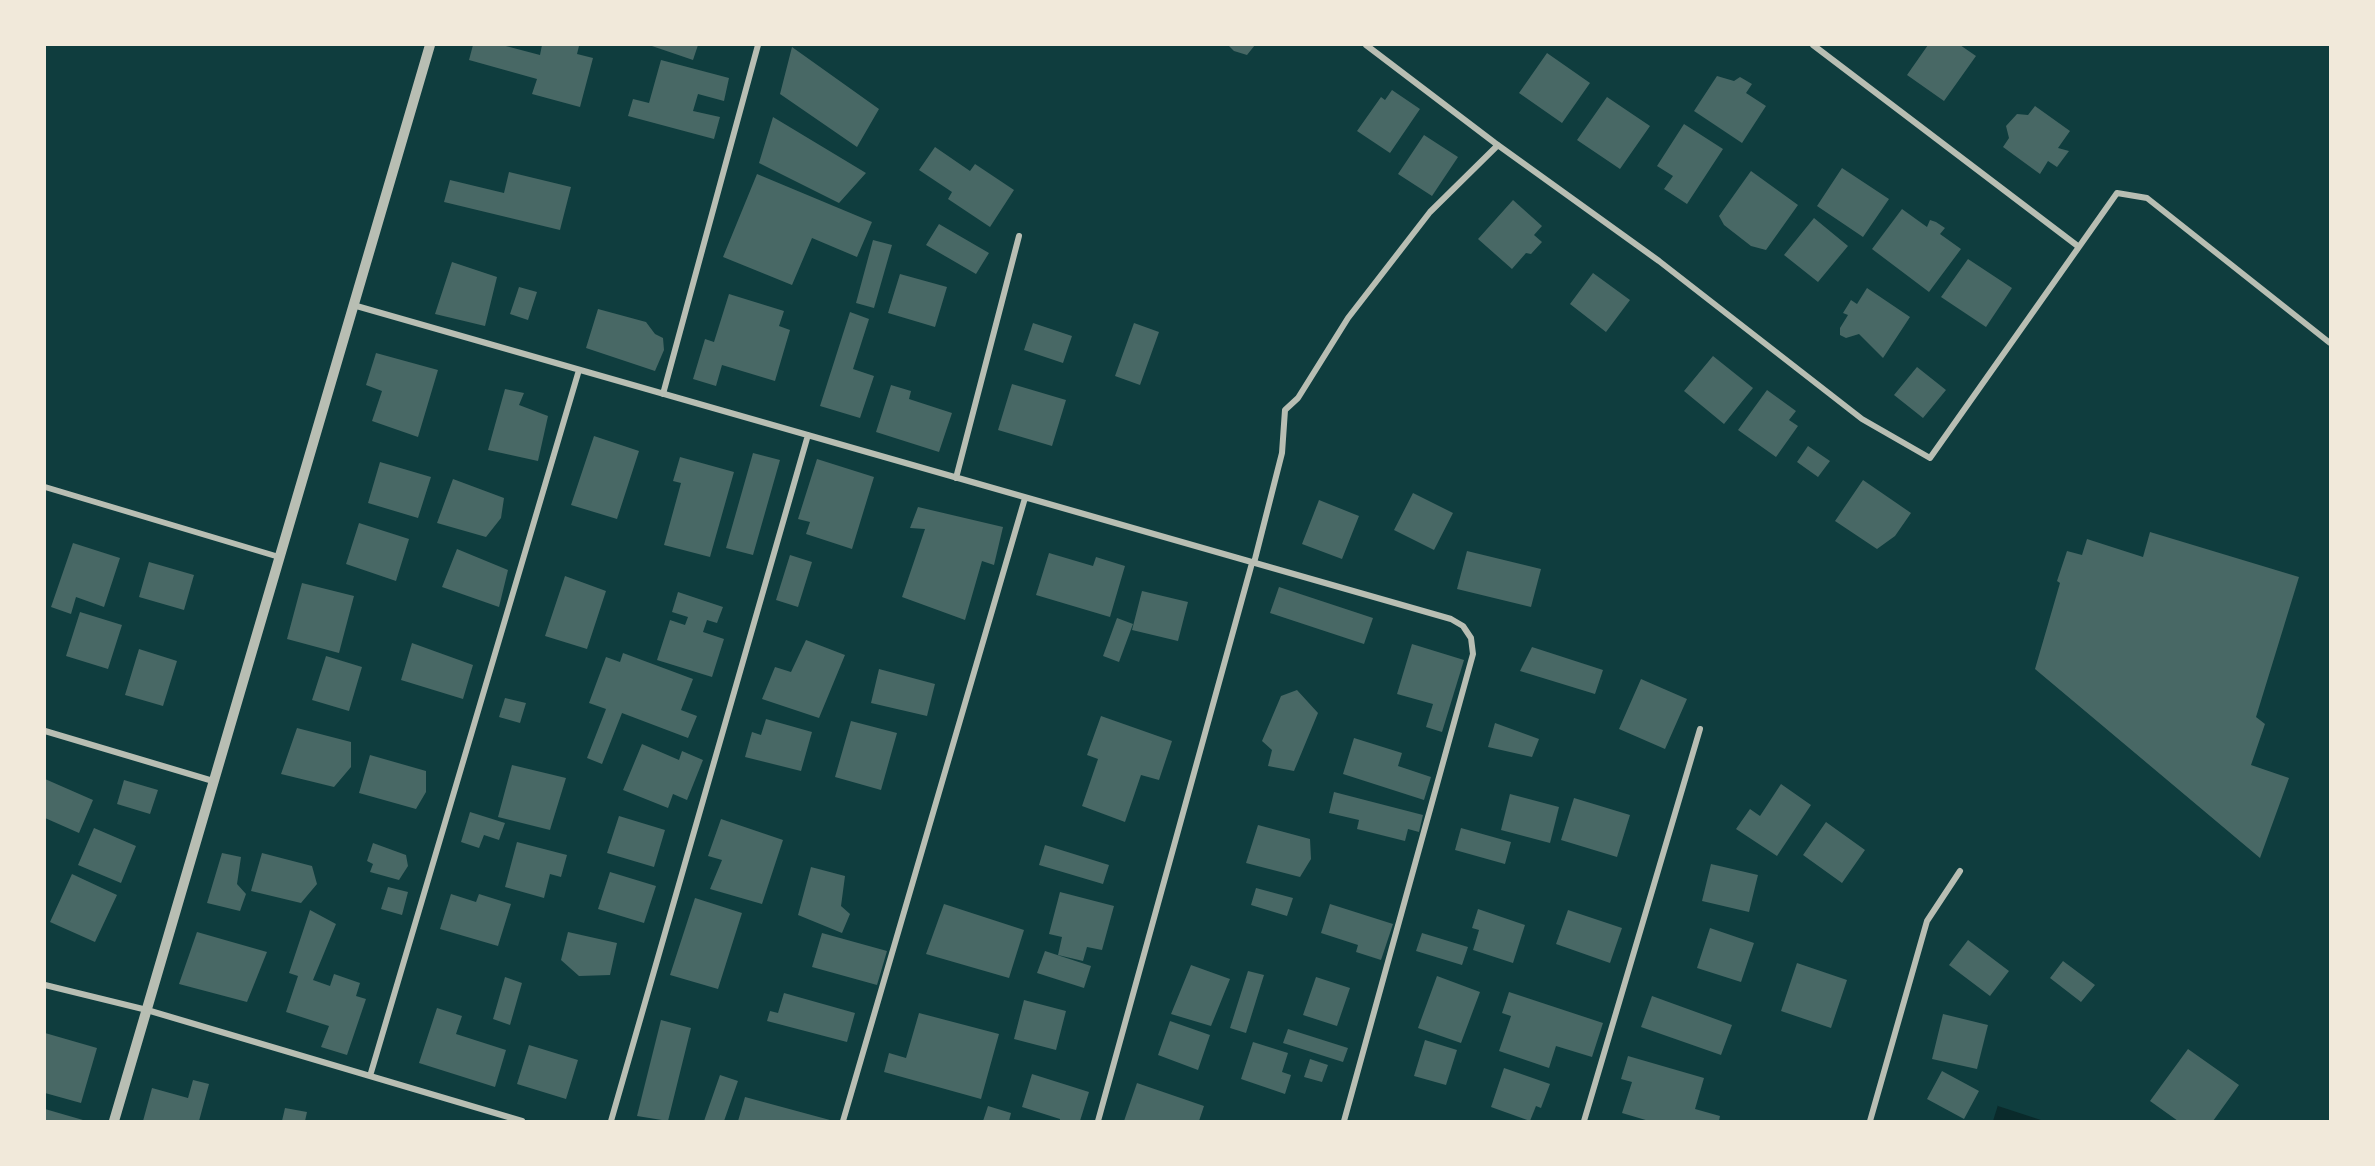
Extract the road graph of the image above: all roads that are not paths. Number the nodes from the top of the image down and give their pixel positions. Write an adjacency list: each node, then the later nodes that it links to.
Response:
1 (430, 45): 8 (street)
2 (759, 45): 11 (street)
3 (1366, 45): 5 (street)
4 (1813, 45): 7 (street)
5 (1498, 145): 7 (street); 17 (street)
6 (1019, 236): 13 (street)
7 (2079, 247): 9 (street)
8 (352, 305): 10 (street); 16 (street)
9 (2330, 343)
10 (579, 370): 11 (street); 24 (street)
11 (663, 394): 12 (street)
12 (808, 435): 13 (street); 27 (street)
13 (956, 478): 15 (street)
14 (45, 487): 16 (street)
15 (1025, 498): 17 (street); 28 (street)
16 (279, 556): 20 (street)
17 (1253, 563): 29 (street); 30 (street)
18 (1700, 729): 31 (street)
19 (45, 731): 20 (street)
20 (213, 781): 23 (street)
21 (1960, 871): 32 (street)
22 (45, 985): 23 (street)
23 (147, 1010): 24 (street); 25 (street)
24 (370, 1076): 26 (street)
25 (114, 1121)
26 (522, 1121)
27 (611, 1121)
28 (843, 1121)
29 (1098, 1121)
30 (1344, 1121)
31 (1584, 1121)
32 (1870, 1121)

